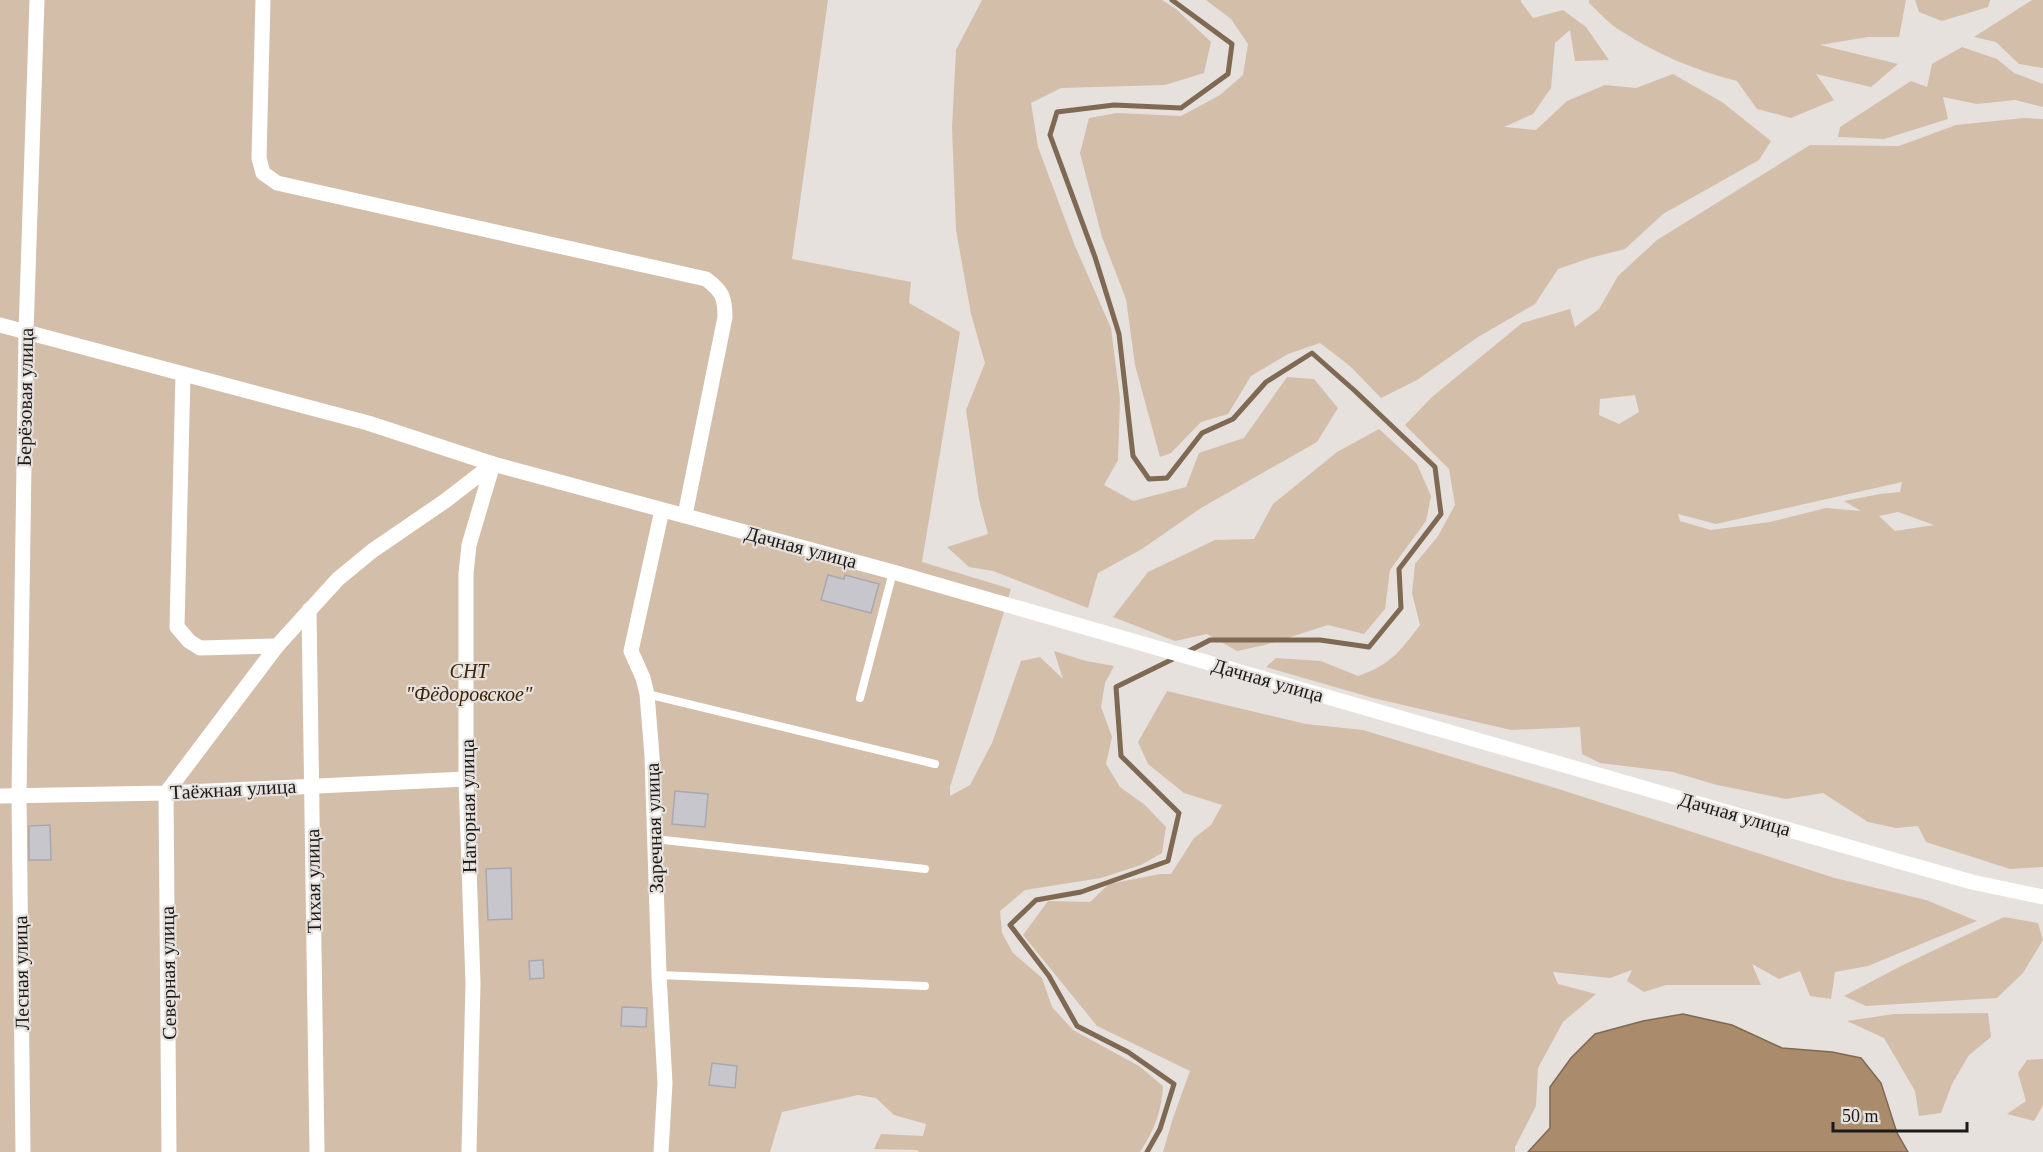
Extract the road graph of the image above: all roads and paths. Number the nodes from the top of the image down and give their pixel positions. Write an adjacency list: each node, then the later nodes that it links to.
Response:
1 (37, 0): 4 (street, Берёзовая улица)
2 (263, 0): 8 (street)
3 (0, 325): 4 (street, Дачная улица)
4 (26, 333): 5 (street, Дачная улица); 18 (street, Берёзовая улица)
5 (183, 374): 6 (street, Дачная улица); 11 (street)
6 (493, 464): 7 (street, Дачная улица); 10 (street); 15 (street, Нагорная улица)
7 (662, 510): 8 (street, Дачная улица); 12 (street, Заречная улица)
8 (685, 516): 9 (street, Дачная улица)
9 (893, 572): 13 (lane); 22 (street, Дачная улица)
10 (309, 610): 11 (street); 16 (street, Тихая улица)
11 (277, 646): 17 (street)
12 (646, 694): 14 (lane); 20 (street, Заречная улица)
13 (860, 698)
14 (935, 764)
15 (466, 779): 16 (street, Таёжная улица); 28 (street, Нагорная улица)
16 (311, 785): 17 (street, Таёжная улица); 27 (street, Тихая улица)
17 (166, 793): 18 (street, Таёжная улица); 26 (street, Северная улица)
18 (19, 795): 19 (street, Таёжная улица); 25 (street, Лесная улица)
19 (0, 796)
20 (655, 839): 21 (lane); 23 (street, Заречная улица)
21 (925, 869)
22 (2043, 897)
23 (659, 975): 24 (lane); 29 (street, Заречная улица)
24 (925, 986)
25 (23, 1152)
26 (170, 1152)
27 (317, 1152)
28 (470, 1152)
29 (661, 1152)

